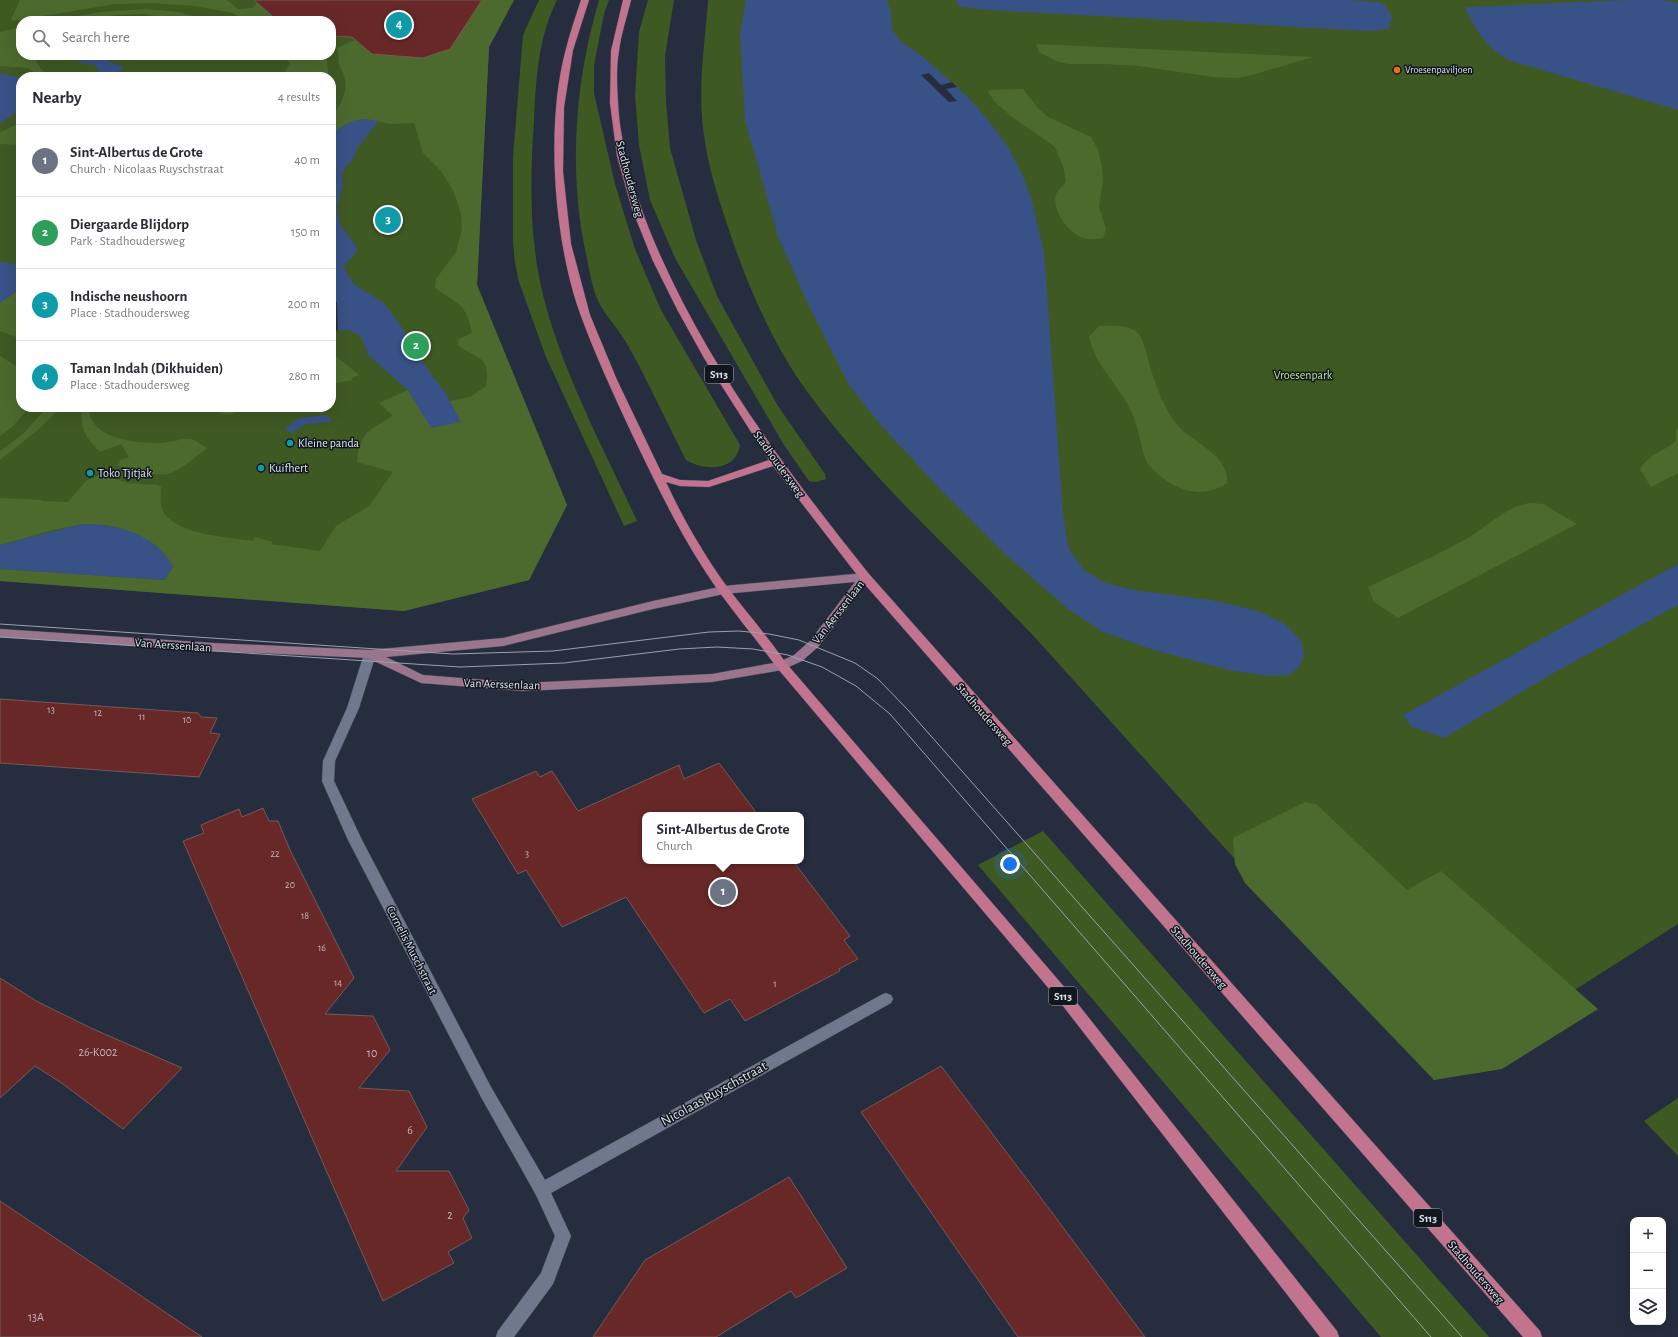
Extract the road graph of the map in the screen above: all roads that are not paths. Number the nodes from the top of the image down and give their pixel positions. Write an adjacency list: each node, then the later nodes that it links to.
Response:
1 (585, 0): 4 (main road, S113)
2 (627, 0): 3 (main road, Stadhoudersweg / S113)
3 (775, 462): 4 (main road); 5 (main road, Stadhoudersweg / S113)
4 (656, 476): 6 (main road, S113)
5 (865, 577): 6 (street, Van Aerssenlaan); 9 (street, Van Aerssenlaan); 14 (main road, Stadhoudersweg / S113)
6 (724, 590): 8 (street, Van Aerssenlaan); 9 (main road, S113)
7 (0, 633): 8 (street, Van Aerssenlaan)
8 (370, 654): 9 (street, Van Aerssenlaan); 11 (street, Cornelis Muschstraat)
9 (782, 666): 13 (main road, S113)
10 (886, 999): 11 (street, Nicolaas Ruyschstraat)
11 (542, 1190): 12 (street, Cornelis Muschstraat)
12 (504, 1337)
13 (1331, 1337)
14 (1534, 1337)

